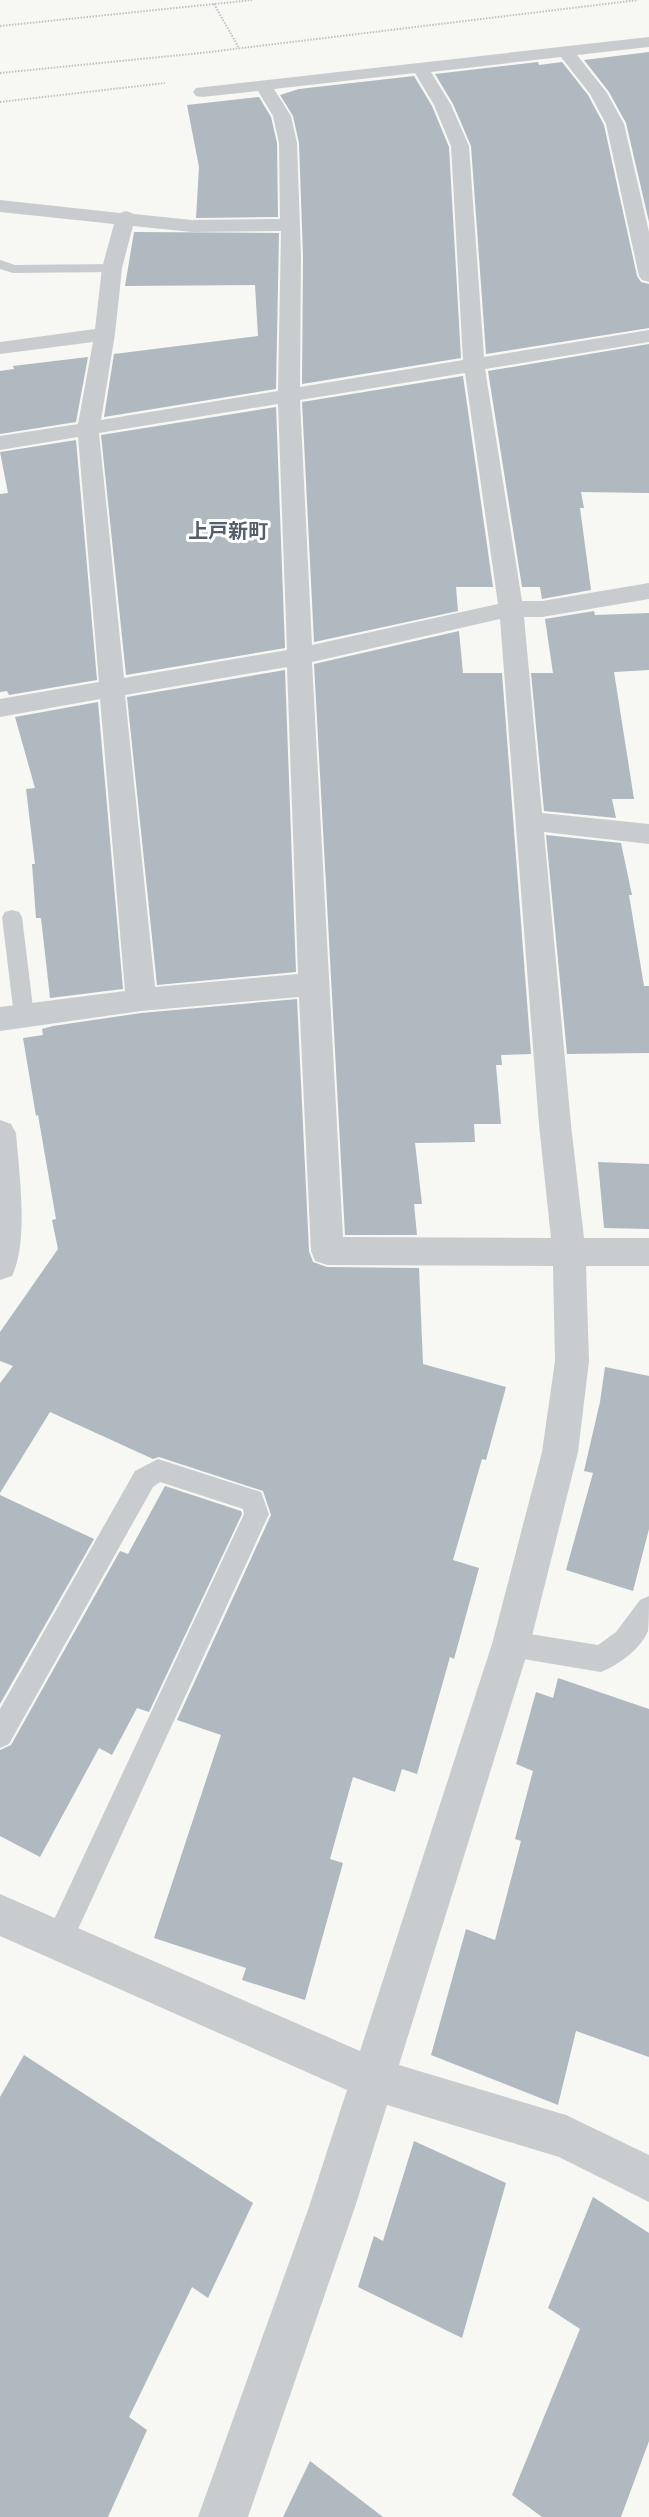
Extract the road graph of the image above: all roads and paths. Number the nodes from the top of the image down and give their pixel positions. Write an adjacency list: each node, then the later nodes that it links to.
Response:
1 (253, 0): 3 (path)
2 (638, 0): 6 (path)
3 (214, 4): 4 (path); 6 (path)
4 (0, 26)
5 (649, 42): 7 (street)
6 (239, 48): 8 (path); 10 (path)
7 (565, 51): 9 (street); 20 (street)
8 (244, 56)
9 (419, 67): 12 (street); 24 (street)
10 (0, 74)
11 (172, 83): 14 (path)
12 (263, 85): 13 (street); 17 (street)
13 (202, 92)
14 (0, 102)
15 (0, 206): 16 (street)
16 (126, 218): 17 (street); 19 (street)
17 (290, 225): 25 (street)
18 (0, 264): 19 (lane)
19 (112, 268): 21 (street)
20 (649, 276)
21 (105, 334): 23 (street); 26 (street)
22 (649, 336): 24 (street)
23 (0, 348)
24 (474, 364): 25 (street); 29 (street)
25 (289, 396): 26 (street); 30 (street)
26 (88, 429): 27 (street); 31 (street)
27 (0, 443)
28 (649, 591): 29 (street)
29 (512, 609): 30 (street); 33 (street)
30 (301, 656): 31 (street); 36 (street)
31 (114, 690): 32 (street); 37 (street)
32 (0, 708)
33 (530, 821): 34 (street); 41 (street)
34 (649, 834)
35 (12, 916): 38 (lane)
36 (313, 984): 37 (street); 41 (street)
37 (141, 1000): 38 (street)
38 (12, 1018)
39 (0, 1134): 40 (street)
40 (3, 1203): 43 (street)
41 (569, 1251): 42 (street); 45 (street)
42 (649, 1252)
43 (0, 1266)
44 (649, 1609): 45 (lane)
45 (510, 1644): 49 (street)
46 (0, 1735): 48 (lane)
47 (0, 1915): 48 (street)
48 (58, 1941): 49 (street)
49 (374, 2079): 50 (street); 51 (street)
50 (649, 2179)
51 (223, 2517)

